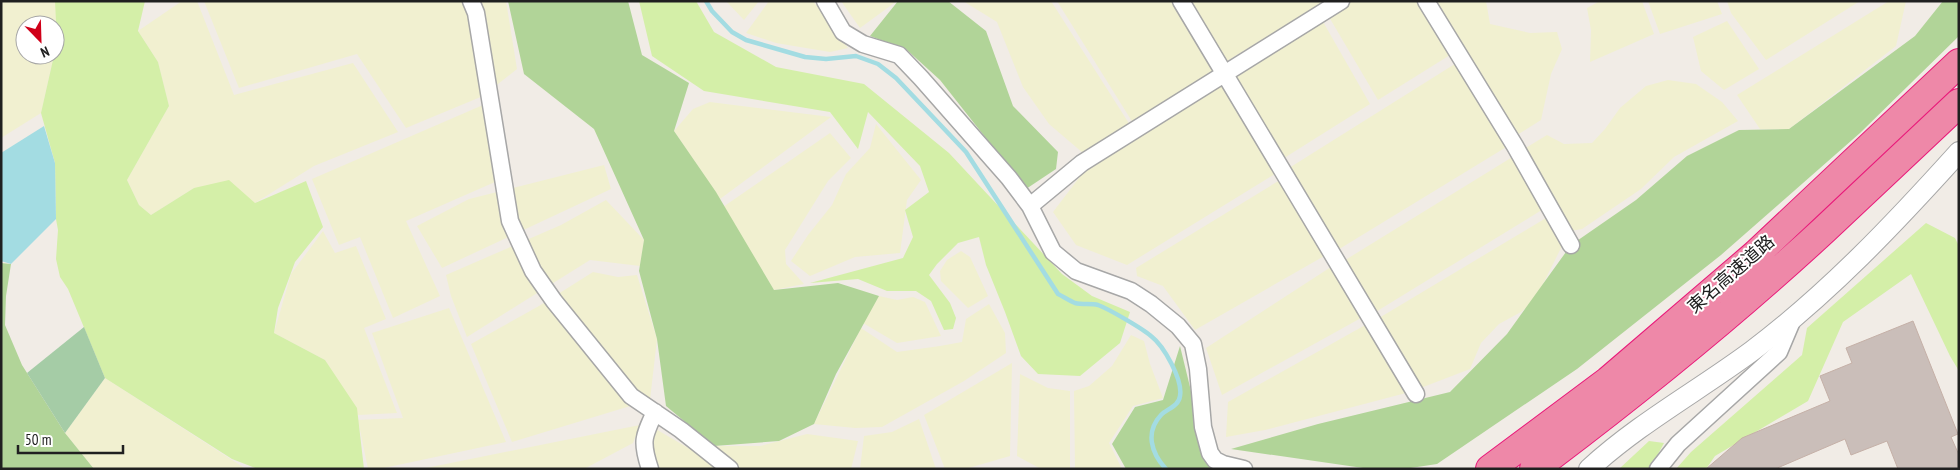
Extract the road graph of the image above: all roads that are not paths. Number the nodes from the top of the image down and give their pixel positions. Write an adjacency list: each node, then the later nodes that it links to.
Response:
1 (471, 1): 14 (street)
2 (825, 1): 10 (street)
3 (1181, 1): 7 (street)
4 (1341, 1): 7 (street)
5 (1426, 1): 11 (street)
6 (1959, 63): 18 (highway, 東名高速道路)
7 (1224, 74): 10 (street); 13 (street)
8 (1959, 103): 19 (highway, 東名高速道路)
9 (1959, 152): 12 (street)
10 (1030, 206): 17 (street)
11 (1571, 244)
12 (1792, 319): 20 (street); 21 (street)
13 (1416, 394)
14 (655, 412): 15 (street); 16 (street)
15 (650, 469)
16 (730, 469)
17 (1244, 469)
18 (1490, 469)
19 (1534, 469)
20 (1589, 469)
21 (1658, 469)

